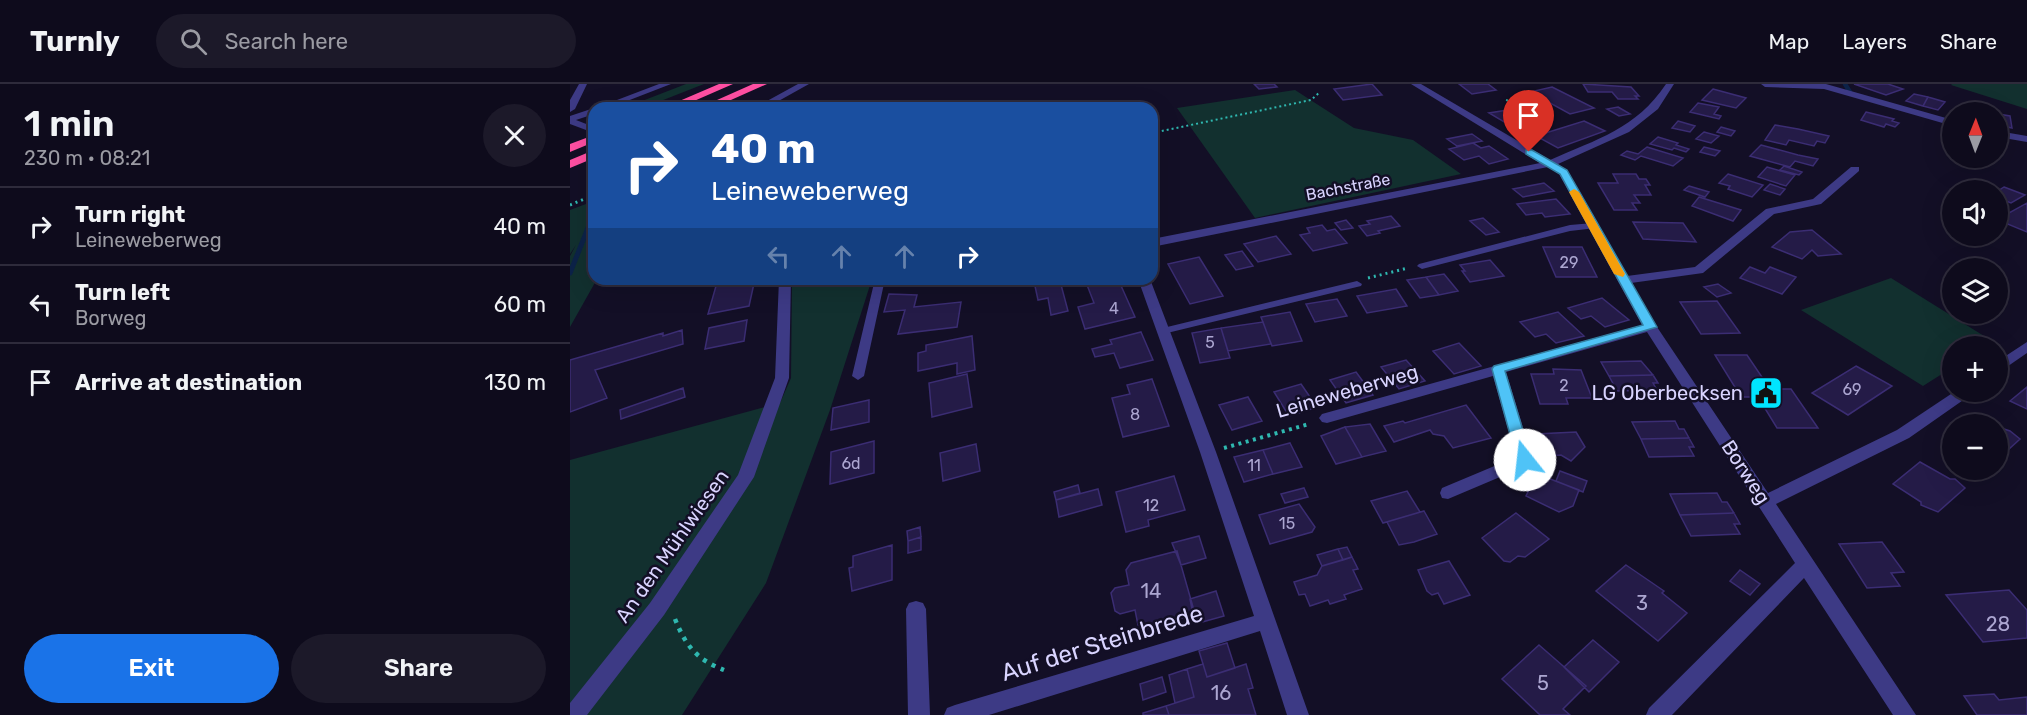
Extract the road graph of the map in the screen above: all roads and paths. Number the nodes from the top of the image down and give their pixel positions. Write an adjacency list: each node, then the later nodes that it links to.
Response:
1 (583, 84): 17 (street)
2 (667, 84): 13 (street)
3 (728, 84): 14 (highway)
4 (762, 84): 15 (highway)
5 (805, 84): 16 (street)
6 (1415, 84): 30 (street, Borweg)
7 (1654, 84): 9 (street)
8 (1765, 84): 10 (street)
9 (1669, 85): 30 (street, Bachstraße)
10 (1825, 85): 21 (street)
11 (1320, 92): 23 (path)
12 (1506, 100): 19 (path)
13 (618, 102)
14 (683, 102)
15 (718, 102)
16 (770, 102)
17 (570, 109)
18 (588, 113): 20 (street)
19 (1530, 113)
20 (570, 120): 22 (street)
21 (1942, 120)
22 (588, 128)
23 (1158, 132)
24 (2008, 136): 25 (street)
25 (2027, 139)
26 (588, 140): 27 (highway)
27 (570, 148)
28 (588, 157): 29 (highway)
29 (571, 164)
30 (1550, 164): 34 (street, Borweg); 35 (street, Bachstraße)
31 (1855, 169): 37 (street)
32 (588, 198): 33 (path)
33 (570, 205)
34 (1593, 226): 36 (lane); 37 (street, Borweg)
35 (1158, 242)
36 (1422, 266): 38 (path)
37 (1622, 280): 42 (street, Borweg)
38 (1357, 284): 43 (lane)
39 (785, 285): 54 (street, An den Mühlwiesen)
40 (879, 285): 47 (lane)
41 (1146, 285): 43 (street)
42 (1650, 327): 46 (street, Leineweberweg); 52 (street, Borweg)
43 (1163, 331): 50 (street)
44 (2027, 346): 45 (street)
45 (2008, 360)
46 (1498, 369): 49 (street, Leineweberweg); 51 (street)
47 (858, 376)
48 (1949, 402): 52 (street)
49 (1327, 418): 50 (path, Leineweberweg)
50 (1208, 452): 56 (street)
51 (1448, 493)
52 (1765, 502): 53 (street, Borweg)
53 (1806, 564): 62 (street); 63 (street, Borweg)
54 (657, 609): 57 (path); 58 (street, An den Mühlwiesen)
55 (916, 609): 59 (street)
56 (1264, 621): 60 (street, Auf der Steinbrede); 61 (street)
57 (724, 670)
58 (574, 715)
59 (919, 715)
60 (955, 715)
61 (1298, 715)
62 (1657, 715)
63 (1905, 715)

